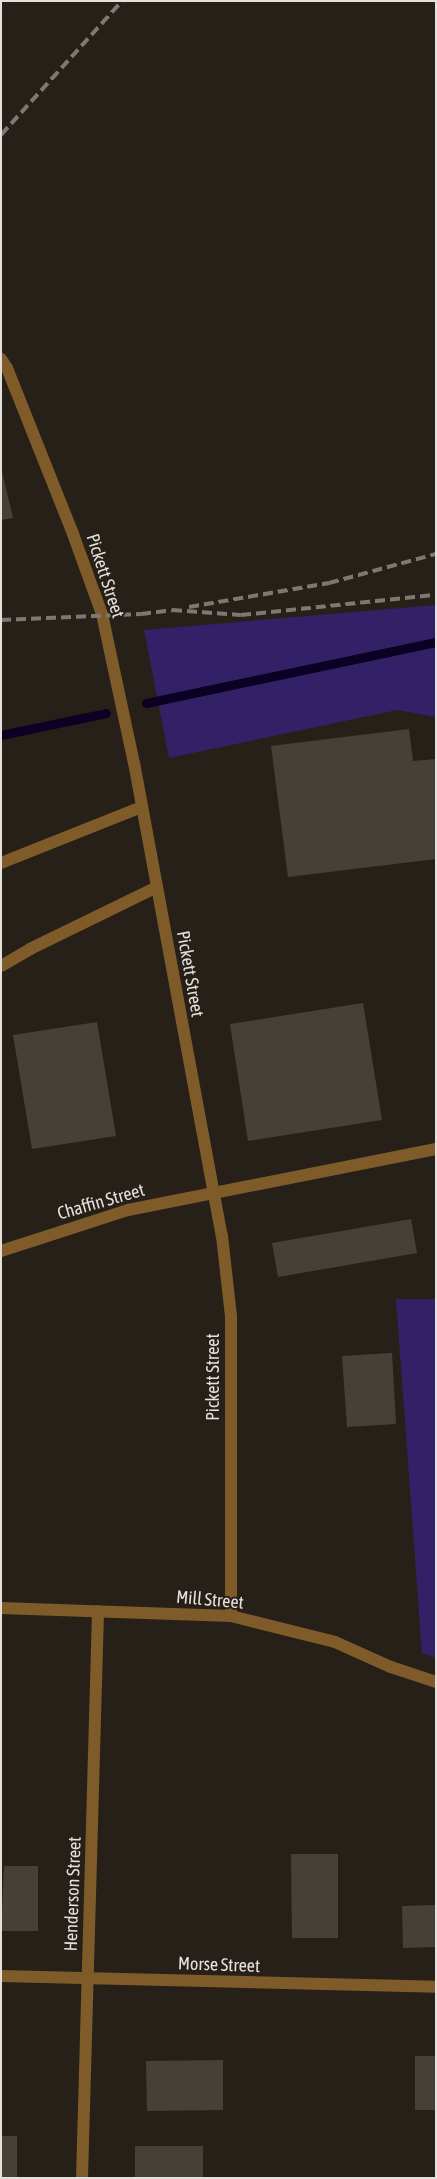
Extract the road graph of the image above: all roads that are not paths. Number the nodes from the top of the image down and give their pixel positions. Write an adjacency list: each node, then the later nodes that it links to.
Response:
1 (1, 359): 2 (street, Pickett Street)
2 (142, 807): 3 (street); 4 (street, Pickett Street)
3 (1, 863)
4 (156, 887): 5 (street); 7 (street, Pickett Street)
5 (1, 966)
6 (436, 1149): 7 (street, Chaffin Street)
7 (213, 1193): 8 (street, Chaffin Street); 11 (street, Pickett Street)
8 (1, 1251)
9 (1, 1608): 10 (street, Mill Street)
10 (98, 1611): 11 (street, Mill Street); 14 (street, Henderson Street)
11 (231, 1616): 12 (street, Mill Street)
12 (436, 1682)
13 (1, 1976): 14 (street, Morse Street)
14 (88, 1979): 15 (street, Morse Street); 16 (street, Henderson Street)
15 (436, 1986)
16 (82, 2178)

